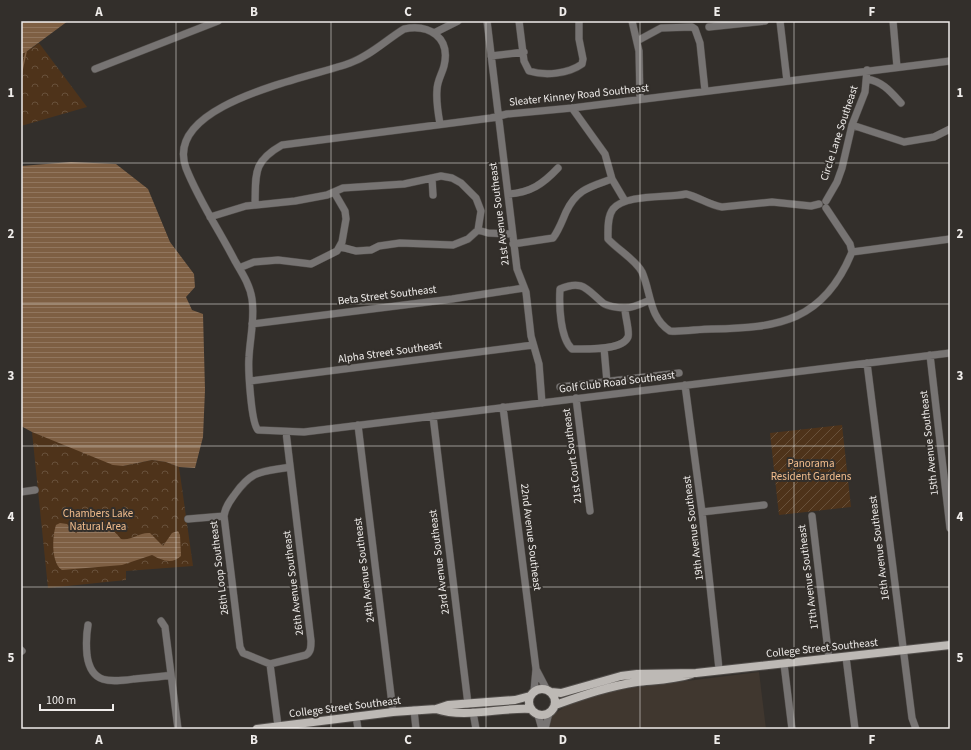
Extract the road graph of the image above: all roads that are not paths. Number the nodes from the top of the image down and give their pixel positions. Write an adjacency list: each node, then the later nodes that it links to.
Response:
1 (218, 21): 17 (street)
2 (458, 21): 11 (street)
3 (487, 21): 14 (street, 21st Avenue Southeast)
4 (519, 21): 13 (street)
5 (579, 21): 13 (street)
6 (632, 21): 12 (street)
7 (765, 21): 10 (street)
8 (780, 21): 20 (street)
9 (893, 21): 16 (street)
10 (709, 27)
11 (434, 32): 26 (street); 38 (street)
12 (637, 41): 21 (street); 22 (street)
13 (524, 52): 14 (street)
14 (491, 56): 25 (street, 21st Avenue Southeast)
15 (950, 61): 16 (street, Sleater Kinney Road Southeast)
16 (897, 67): 18 (street, Sleater Kinney Road Southeast)
17 (95, 69)
18 (867, 70): 19 (street, Circle Lane Southeast); 20 (street, Sleater Kinney Road Southeast)
19 (867, 80): 23 (street); 27 (street, Circle Lane Southeast)
20 (787, 81): 21 (street, Sleater Kinney Road Southeast)
21 (705, 91): 22 (street, Sleater Kinney Road Southeast)
22 (640, 99): 24 (street, Sleater Kinney Road Southeast)
23 (901, 103)
24 (572, 108): 25 (street, Sleater Kinney Road Southeast); 31 (street)
25 (498, 116): 26 (street, Sleater Kinney Road Southeast); 33 (street, 21st Avenue Southeast)
26 (440, 124): 37 (street, Sleater Kinney Road Southeast)
27 (852, 125): 28 (street); 44 (street, Circle Lane Southeast)
28 (950, 129)
29 (558, 168): 33 (street)
30 (432, 178): 32 (street); 34 (street); 39 (street)
31 (612, 179): 35 (street); 42 (street)
32 (334, 192): 37 (street); 43 (street)
33 (508, 194): 40 (street, 21st Avenue Southeast)
34 (433, 195)
35 (626, 201): 36 (street); 47 (street)
36 (819, 204)
37 (255, 205): 38 (street)
38 (210, 217): 45 (street)
39 (478, 230): 40 (street); 43 (street)
40 (512, 234): 42 (street, 21st Avenue Southeast)
41 (950, 240): 44 (street)
42 (513, 244): 46 (street, 21st Avenue Southeast)
43 (341, 247): 45 (street)
44 (852, 252): 47 (street)
45 (239, 268): 49 (street)
46 (524, 288): 49 (street, Beta Street Southeast); 50 (street, 21st Avenue Southeast)
47 (650, 300): 48 (street)
48 (626, 309): 51 (street); 51 (street)
49 (252, 324): 56 (street)
50 (533, 345): 56 (street, Alpha Street Southeast); 61 (street, 21st Avenue Southeast)
51 (604, 348): 57 (street)
52 (950, 353): 53 (street, Golf Club Road Southeast)
53 (930, 355): 54 (street, Golf Club Road Southeast); 75 (street, 15th Avenue Southeast)
54 (867, 363): 58 (street, Golf Club Road Southeast); 79 (street, 16th Avenue Southeast)
55 (679, 373): 57 (street)
56 (250, 381): 65 (street, Golf Club Road Southeast)
57 (607, 382): 59 (street)
58 (685, 385): 60 (street, Golf Club Road Southeast); 71 (street, 19th Avenue Southeast)
59 (560, 388)
60 (576, 398): 61 (street, Golf Club Road Southeast); 70 (street, 21st Court Southeast)
61 (542, 403): 62 (street, Golf Club Road Southeast)
62 (503, 407): 63 (street, Golf Club Road Southeast); 84 (street, 22nd Avenue Southeast)
63 (433, 416): 64 (street, Golf Club Road Southeast); 90 (street, 23rd Avenue Southeast)
64 (358, 425): 65 (street, Golf Club Road Southeast); 95 (street, 24th Avenue Southeast)
65 (286, 432): 66 (street, 26th Avenue Southeast)
66 (290, 467): 72 (street, 26th Loop Southeast); 82 (street, 26th Avenue Southeast)
67 (35, 490): 68 (street)
68 (21, 492)
69 (764, 505): 71 (street)
70 (590, 511)
71 (702, 512): 85 (street, 19th Avenue Southeast)
72 (224, 516): 74 (street); 82 (street, 26th Loop Southeast)
73 (812, 516): 81 (street, 17th Avenue Southeast)
74 (188, 519)
75 (950, 528)
76 (161, 621): 87 (street)
77 (88, 625): 87 (street)
78 (950, 645): 79 (main road, College Street Southeast)
79 (902, 650): 80 (main road, College Street Southeast); 111 (street, 16th Avenue Southeast)
80 (846, 657): 81 (main road, College Street Southeast); 110 (street)
81 (829, 659): 83 (main road, College Street Southeast)
82 (270, 664): 100 (street)
83 (784, 664): 85 (main road, College Street Southeast); 109 (street)
84 (536, 669): 88 (street, 22nd Avenue Southeast); 89 (street, 22nd Avenue Southeast)
85 (719, 669): 86 (main road, College Street Southeast)
86 (696, 672): 88 (main road, College Street Southeast); 91 (main road, College Street Southeast)
87 (171, 675): 102 (street)
88 (549, 691): 89 (main road); 91 (main road)
89 (532, 694): 90 (main road, College Street Southeast); 93 (main road)
90 (468, 704): 92 (main road, College Street Southeast)
91 (555, 705): 97 (main road)
92 (436, 709): 94 (main road, College Street Southeast); 96 (main road, College Street Southeast)
93 (531, 709): 96 (main road, College Street Southeast); 98 (main road)
94 (414, 710): 95 (main road, College Street Southeast); 105 (street)
95 (393, 712): 99 (main road, College Street Southeast)
96 (474, 712): 106 (street)
97 (549, 713): 98 (main road); 108 (street)
98 (538, 715): 107 (street)
99 (356, 716): 101 (main road, College Street Southeast); 104 (street)
100 (278, 726): 101 (main road, College Street Southeast); 103 (main road, College Street Southeast)
101 (312, 726)
102 (178, 729)
103 (257, 729)
104 (358, 729)
105 (416, 729)
106 (476, 729)
107 (542, 729)
108 (545, 729)
109 (792, 729)
110 (855, 729)
111 (916, 729)

